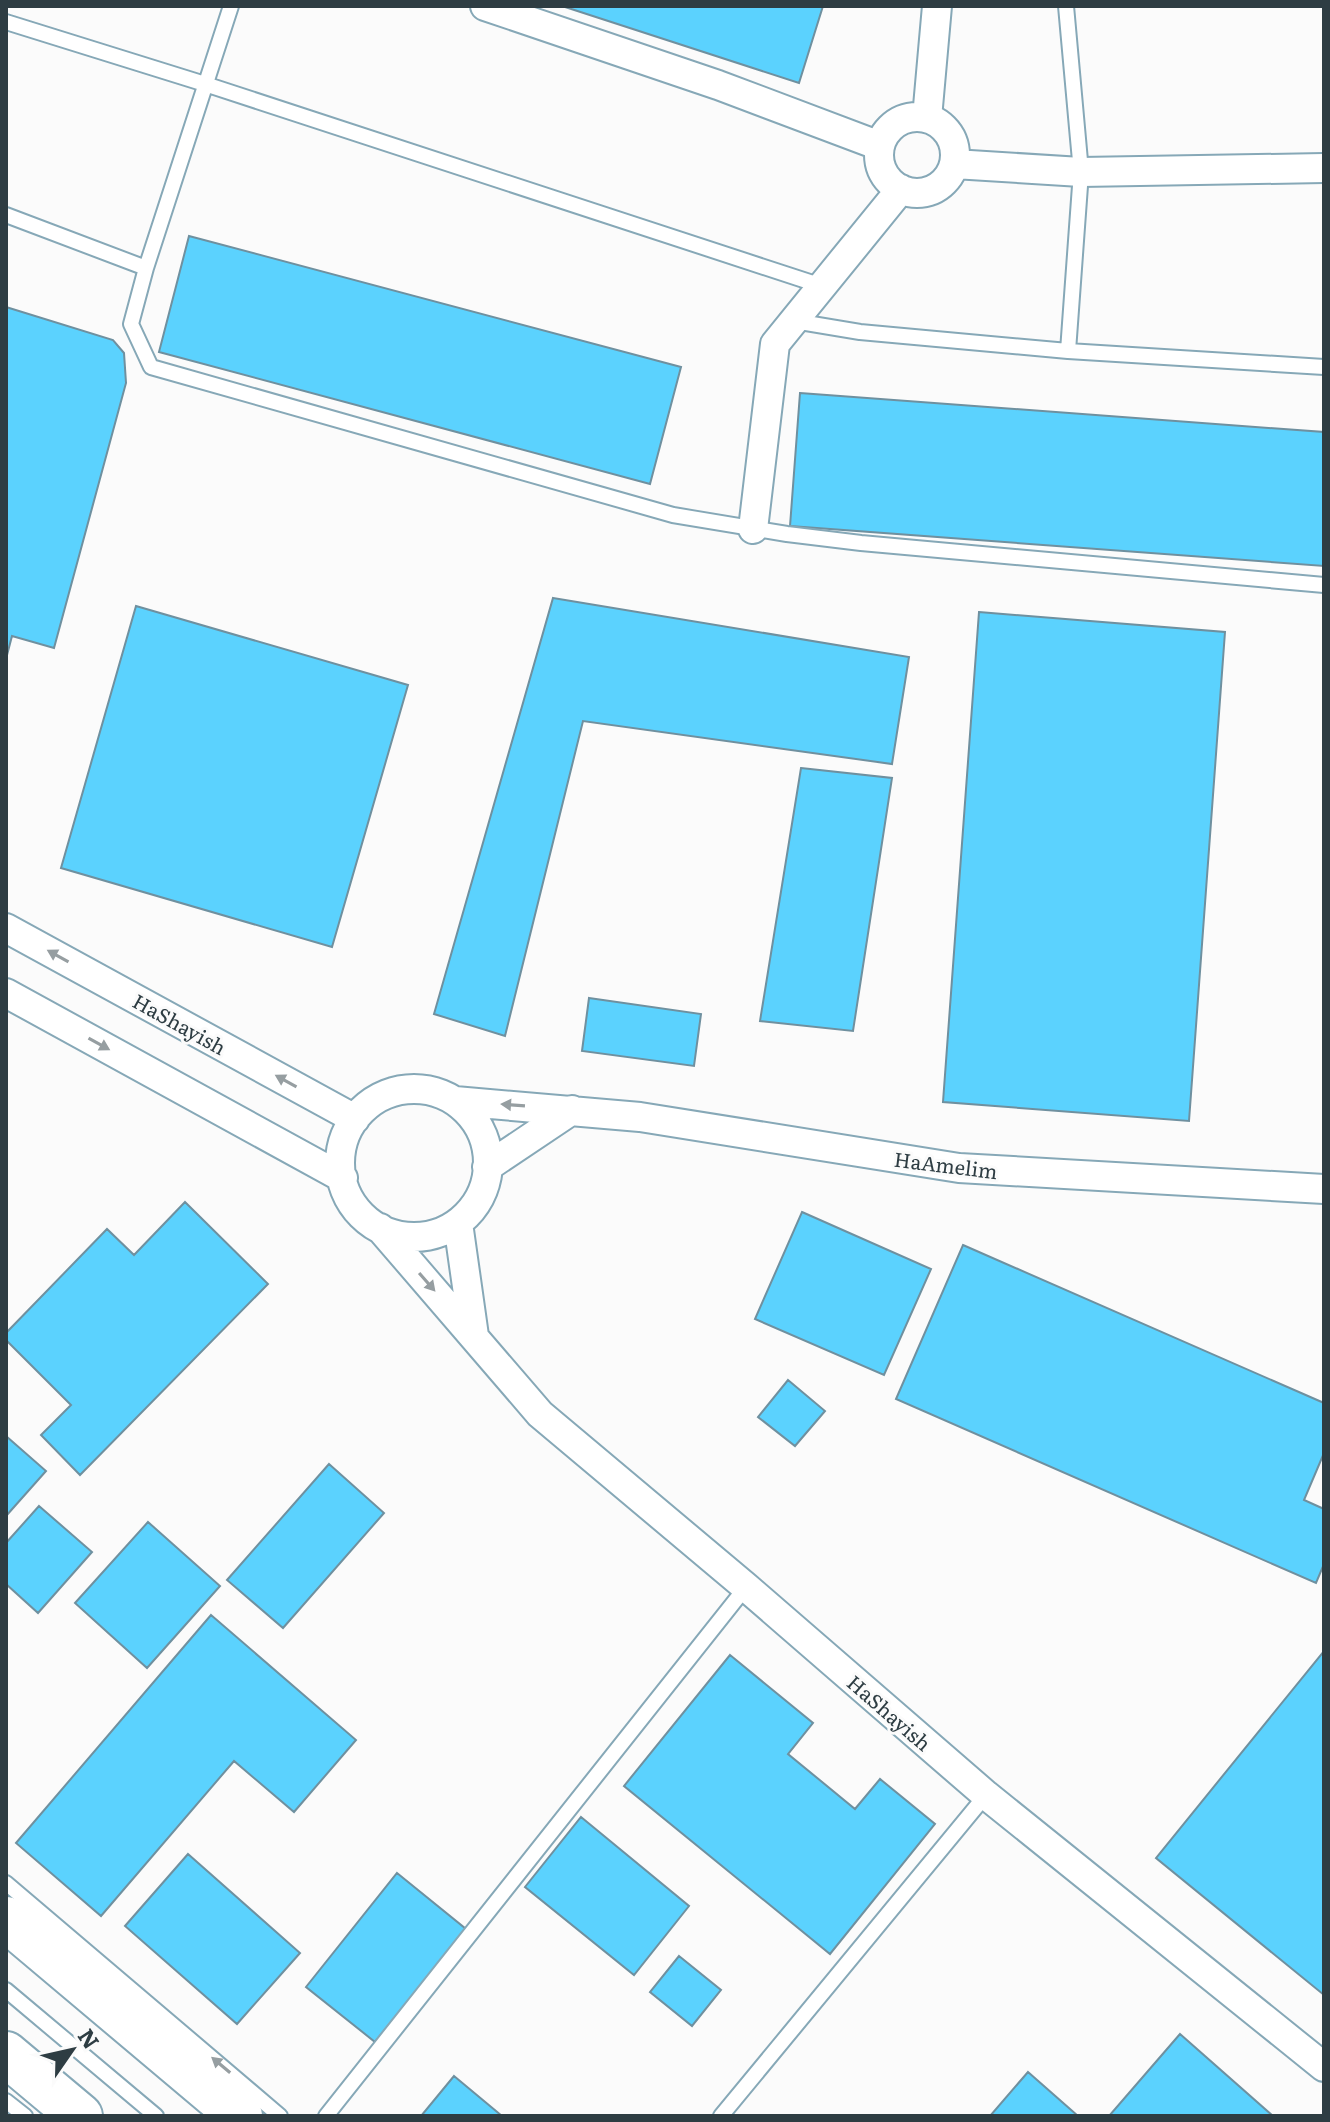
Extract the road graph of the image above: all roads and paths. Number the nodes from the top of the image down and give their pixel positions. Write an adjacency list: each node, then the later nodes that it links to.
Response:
1 (231, 6): 6 (lane)
2 (485, 6): 8 (street)
3 (937, 6): 7 (street)
4 (1066, 6): 11 (lane)
5 (6, 22): 6 (lane)
6 (205, 84): 14 (lane); 15 (lane)
7 (927, 118): 8 (street); 9 (street)
8 (880, 146): 12 (street)
9 (954, 164): 11 (street); 12 (street)
10 (1324, 168): 11 (street)
11 (1081, 172): 17 (lane)
12 (901, 189): 15 (street)
13 (6, 215): 14 (lane)
14 (146, 268): 19 (lane)
15 (822, 286): 16 (street)
16 (794, 321): 17 (lane); 19 (street)
17 (1068, 351): 18 (lane)
18 (1324, 367)
19 (753, 529): 20 (lane)
20 (1324, 585)
21 (6, 928): 25 (street, HaShayish, one-way to 21)
22 (6, 993): 27 (street, one-way to 27)
23 (455, 1101): 24 (street, HaAmelim, one-way to 23); 25 (street); 26 (street)
24 (572, 1110): 26 (street); 28 (street, HaAmelim)
25 (355, 1119): 27 (street)
26 (487, 1167): 29 (street)
27 (343, 1178): 30 (street)
28 (1324, 1189)
29 (458, 1223): 30 (street); 31 (street)
30 (380, 1228): 31 (street, HaShayish, one-way to 31)
31 (474, 1336): 32 (street, HaShayish)
32 (746, 1587): 33 (street, HaShayish); 45 (lane)
33 (986, 1795): 38 (street, HaShayish); 46 (lane)
34 (6, 1883): 44 (lane, one-way to 34)
35 (6, 1919): 43 (highway)
36 (6, 1990): 42 (lane)
37 (6, 2054): 41 (highway)
38 (1324, 2067)
39 (6, 2101): 40 (lane)
40 (25, 2116)
41 (80, 2116)
42 (156, 2116)
43 (240, 2116)
44 (280, 2116)
45 (326, 2116)
46 (721, 2116)

